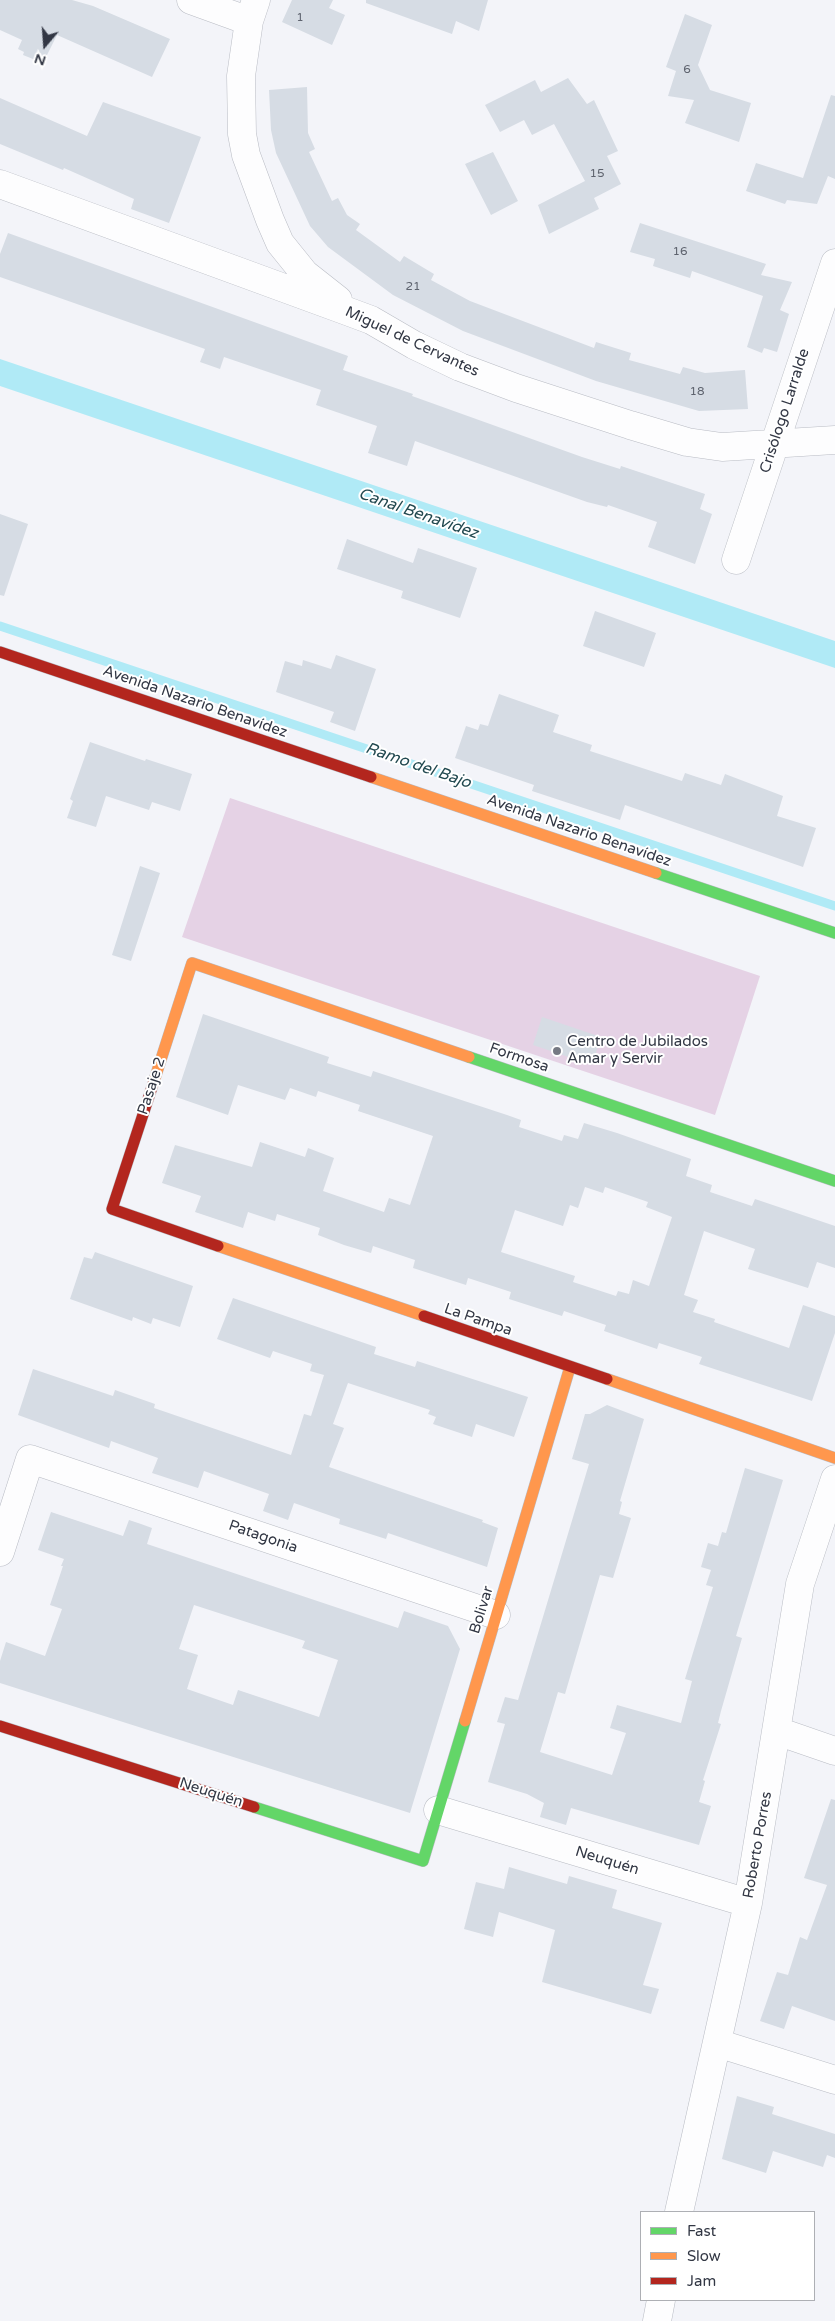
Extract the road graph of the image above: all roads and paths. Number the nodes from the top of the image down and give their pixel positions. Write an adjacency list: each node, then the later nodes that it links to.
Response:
1 (191, 0): 2 (street)
2 (252, 10): 5 (street)
3 (0, 184): 5 (street, Miguel de Cervantes)
4 (835, 263): 7 (street, Crisólogo Larralde)
5 (371, 320): 7 (street, Miguel de Cervantes)
6 (835, 440): 7 (street, Miguel de Cervantes)
7 (775, 443): 8 (street, Crisólogo Larralde)
8 (736, 560)
9 (0, 652): 10 (street, Avenida Nazario Benavídez)
10 (835, 932)
11 (192, 963): 12 (street, Formosa); 13 (street, Pasaje 2)
12 (835, 1181)
13 (112, 1209): 14 (street, La Pampa)
14 (570, 1367): 15 (street, La Pampa); 18 (street, Bolivar)
15 (835, 1458)
16 (835, 1479): 20 (street, Roberto Porres)
17 (0, 1552): 18 (street, Patagonia)
18 (496, 1615): 22 (street, Bolivar)
19 (0, 1726): 23 (street, Neuquén)
20 (777, 1731): 21 (street); 24 (street, Roberto Porres)
21 (835, 1751)
22 (438, 1810): 23 (street, Bolivar); 24 (street, Neuquén)
23 (423, 1861)
24 (748, 1903): 25 (street, Roberto Porres)
25 (717, 2043): 26 (street); 27 (street, Roberto Porres)
26 (835, 2080)
27 (679, 2211)
28 (661, 2301): 29 (street)
29 (657, 2321)

